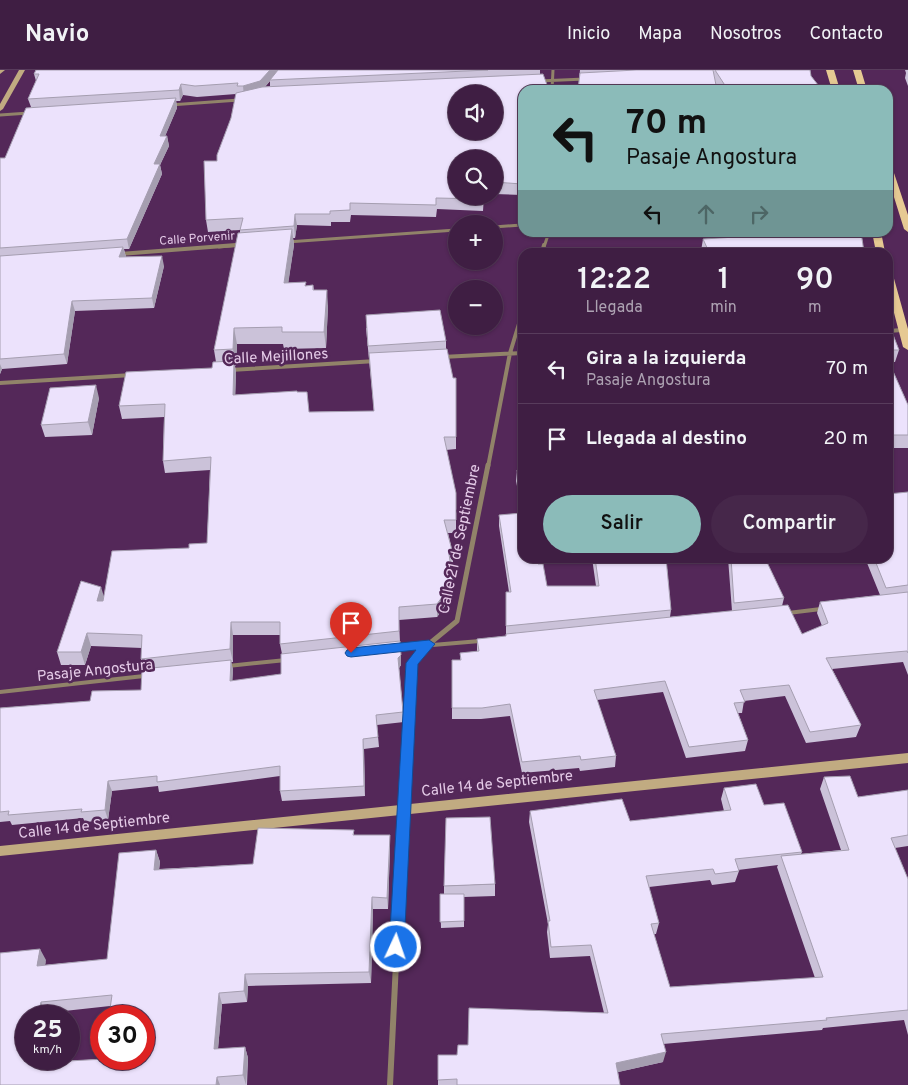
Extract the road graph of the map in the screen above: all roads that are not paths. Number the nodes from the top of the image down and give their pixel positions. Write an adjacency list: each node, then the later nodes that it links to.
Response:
1 (22, 70): 13 (street)
2 (554, 70): 6 (street)
3 (830, 70): 9 (main road)
4 (857, 70): 10 (main road)
5 (590, 79): 6 (street)
6 (552, 81): 7 (street); 8 (street)
7 (532, 82)
8 (552, 85)
9 (834, 85)
10 (862, 85)
11 (245, 100): 12 (street)
12 (167, 105)
13 (0, 108)
14 (30, 113): 15 (street)
15 (0, 115)
16 (893, 183): 19 (main road)
17 (518, 225): 18 (street)
18 (503, 226)
19 (908, 230)
20 (448, 231): 21 (street)
21 (278, 243)
22 (248, 245): 23 (street, Calle Porvenir)
23 (119, 254)
24 (893, 295): 26 (main road)
25 (518, 327): 29 (street, Calle 21 de Septiembre)
26 (902, 330): 27 (street); 28 (main road)
27 (893, 331)
28 (908, 347)
29 (510, 353): 30 (street); 31 (street); 39 (street, Calle 21 de Septiembre)
30 (518, 353)
31 (431, 358)
32 (382, 361): 33 (street, Calle Mejillones)
33 (225, 370)
34 (137, 375): 35 (street)
35 (0, 383)
36 (831, 608): 37 (lane)
37 (782, 613)
38 (487, 641): 39 (lane)
39 (429, 644): 40 (lane); 46 (street, Calle 21 de Septiembre)
40 (390, 648)
41 (292, 659): 42 (lane)
42 (224, 667)
43 (146, 676): 44 (lane, Pasaje Angostura)
44 (0, 692)
45 (908, 758): 46 (street, Calle 14 de Septiembre)
46 (402, 809): 47 (street, Calle 14 de Septiembre); 48 (street, Calle 21 de Septiembre)
47 (0, 851)
48 (390, 1085)

